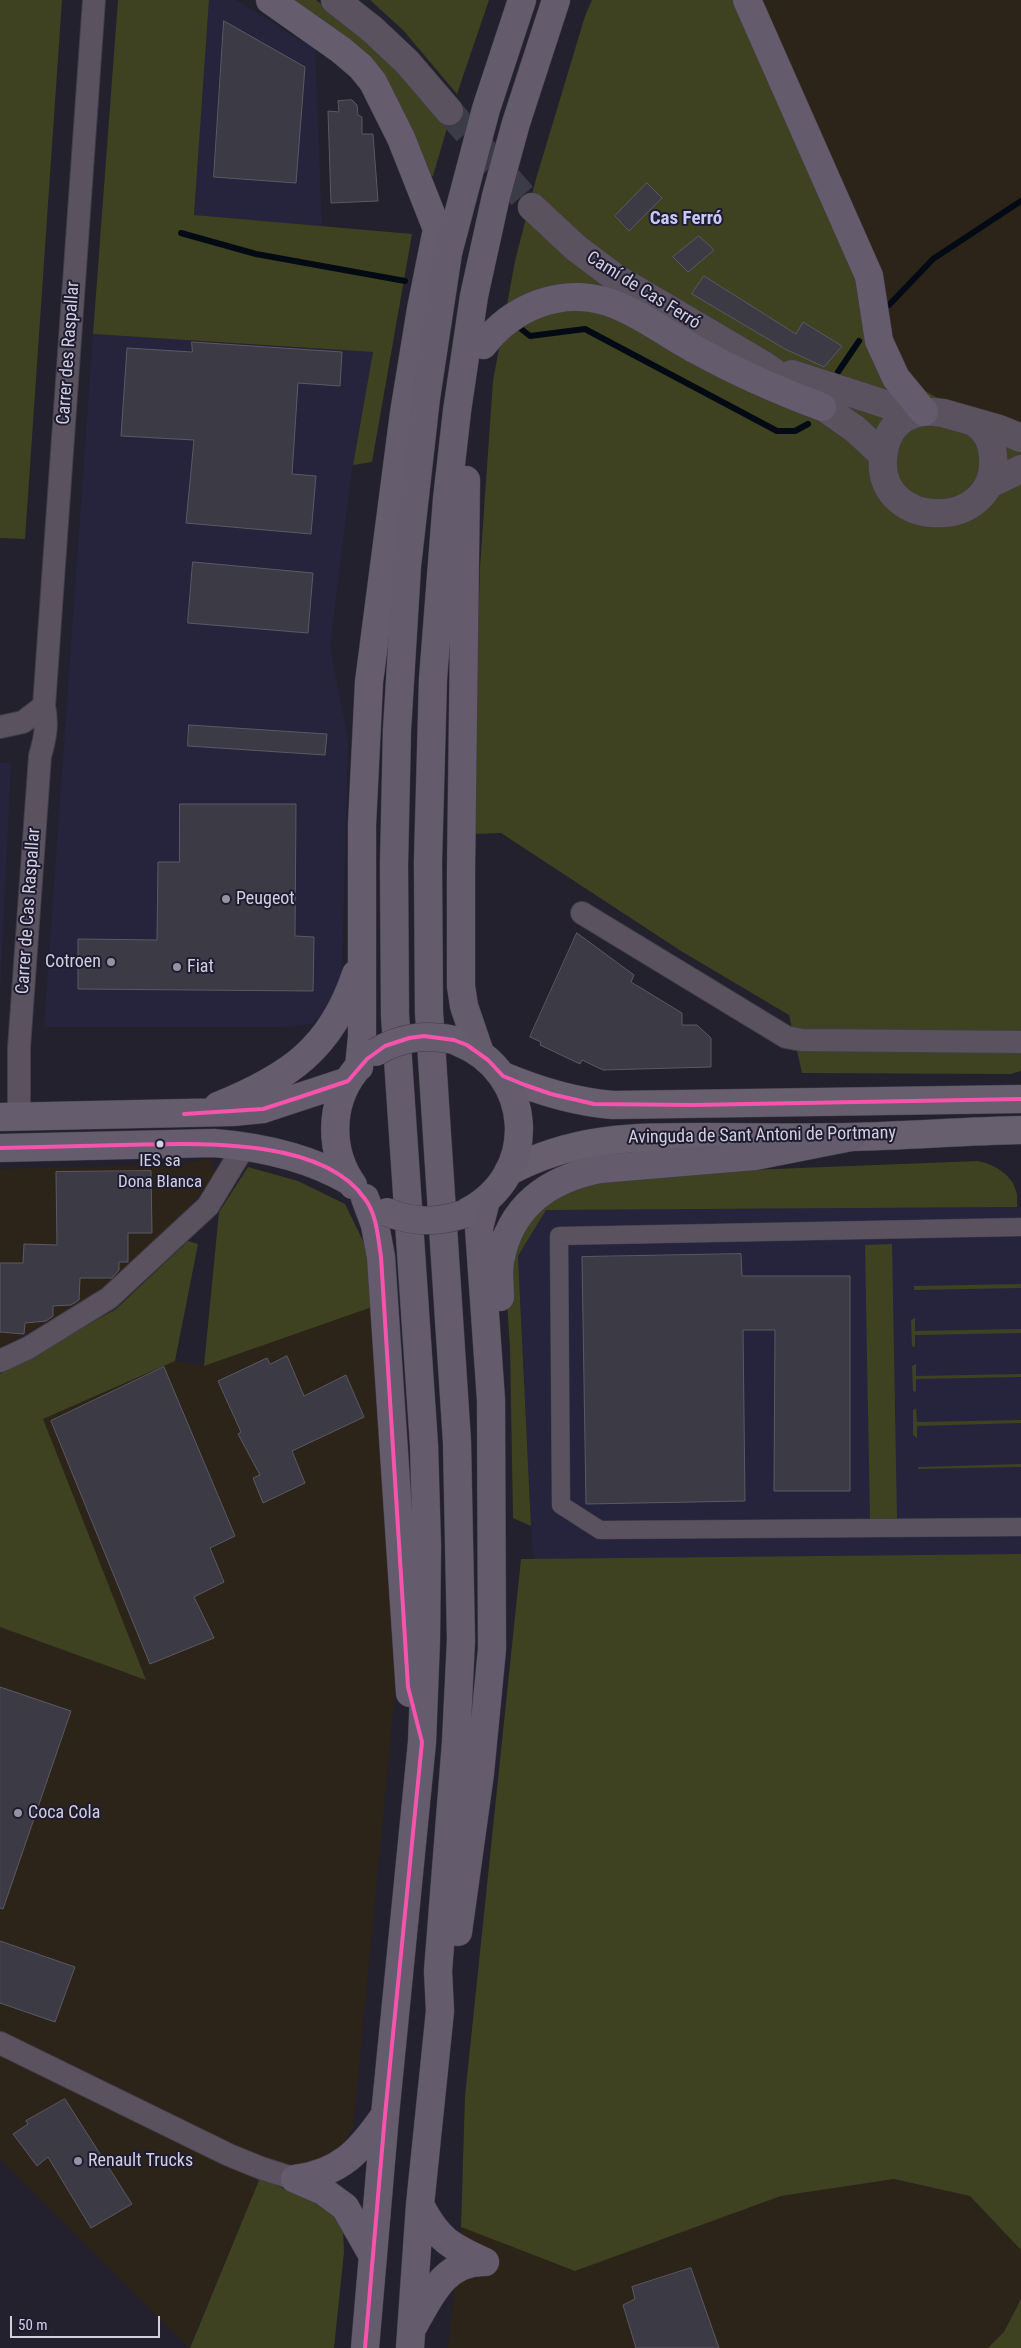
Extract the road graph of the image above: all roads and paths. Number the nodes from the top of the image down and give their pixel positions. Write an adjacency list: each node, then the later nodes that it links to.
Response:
1 (94, 0): 21 (street, Carrer des Raspallar)
2 (270, 0): 11 (main road)
3 (336, 0): 8 (street)
4 (505, 0): 11 (highway)
5 (522, 0): 44 (highway)
6 (556, 0): 9 (highway)
7 (747, 0): 15 (highway)
8 (449, 111)
9 (496, 196): 12 (highway); 45 (highway)
10 (532, 207): 13 (street, Camí de Cas Ferró)
11 (437, 229): 25 (main road)
12 (483, 344): 14 (highway); 27 (highway)
13 (762, 364): 14 (street, Camí de Cas Ferró); 15 (street, Camí de Cas Ferró)
14 (822, 407): 18 (street, Camí de Cas Ferró)
15 (919, 412): 16 (street); 18 (street)
16 (976, 424): 17 (street); 20 (street)
17 (1021, 438)
18 (883, 455): 20 (street)
19 (1021, 468): 20 (street)
20 (988, 485)
21 (44, 706): 22 (street); 23 (street, Carrer de Cas Raspallar)
22 (2, 727): 23 (street)
23 (40, 756): 32 (street, Carrer de Cas Raspallar)
24 (582, 913): 26 (street)
25 (362, 956): 28 (main road); 31 (main road)
26 (1021, 1042)
27 (480, 1053): 28 (main road, bridge); 29 (main road)
28 (361, 1066): 31 (main road); 38 (main road)
29 (503, 1076): 30 (main road, Avinguda de Sant Antoni de Portmany); 37 (main road)
30 (1021, 1099)
31 (201, 1114): 32 (main road)
32 (10, 1117)
33 (1021, 1130): 34 (main road, Avinguda de Sant Antoni de Portmany)
34 (851, 1137): 37 (main road, Avinguda de Sant Antoni de Portmany); 43 (highway)
35 (245, 1146): 36 (main road); 38 (main road); 41 (street)
36 (0, 1148)
37 (508, 1172): 39 (main road)
38 (368, 1197): 39 (main road, bridge); 44 (highway)
39 (475, 1207): 43 (highway)
40 (1021, 1227): 42 (street)
41 (0, 1361)
42 (1021, 1527)
43 (492, 1649): 45 (highway)
44 (422, 1742): 47 (highway)
45 (440, 2011): 49 (highway)
46 (0, 2043): 48 (street)
47 (385, 2115): 48 (highway); 50 (highway)
48 (295, 2179): 50 (highway)
49 (420, 2205): 51 (highway); 51 (highway)
50 (373, 2256): 52 (highway)
51 (410, 2339)
52 (366, 2348)

